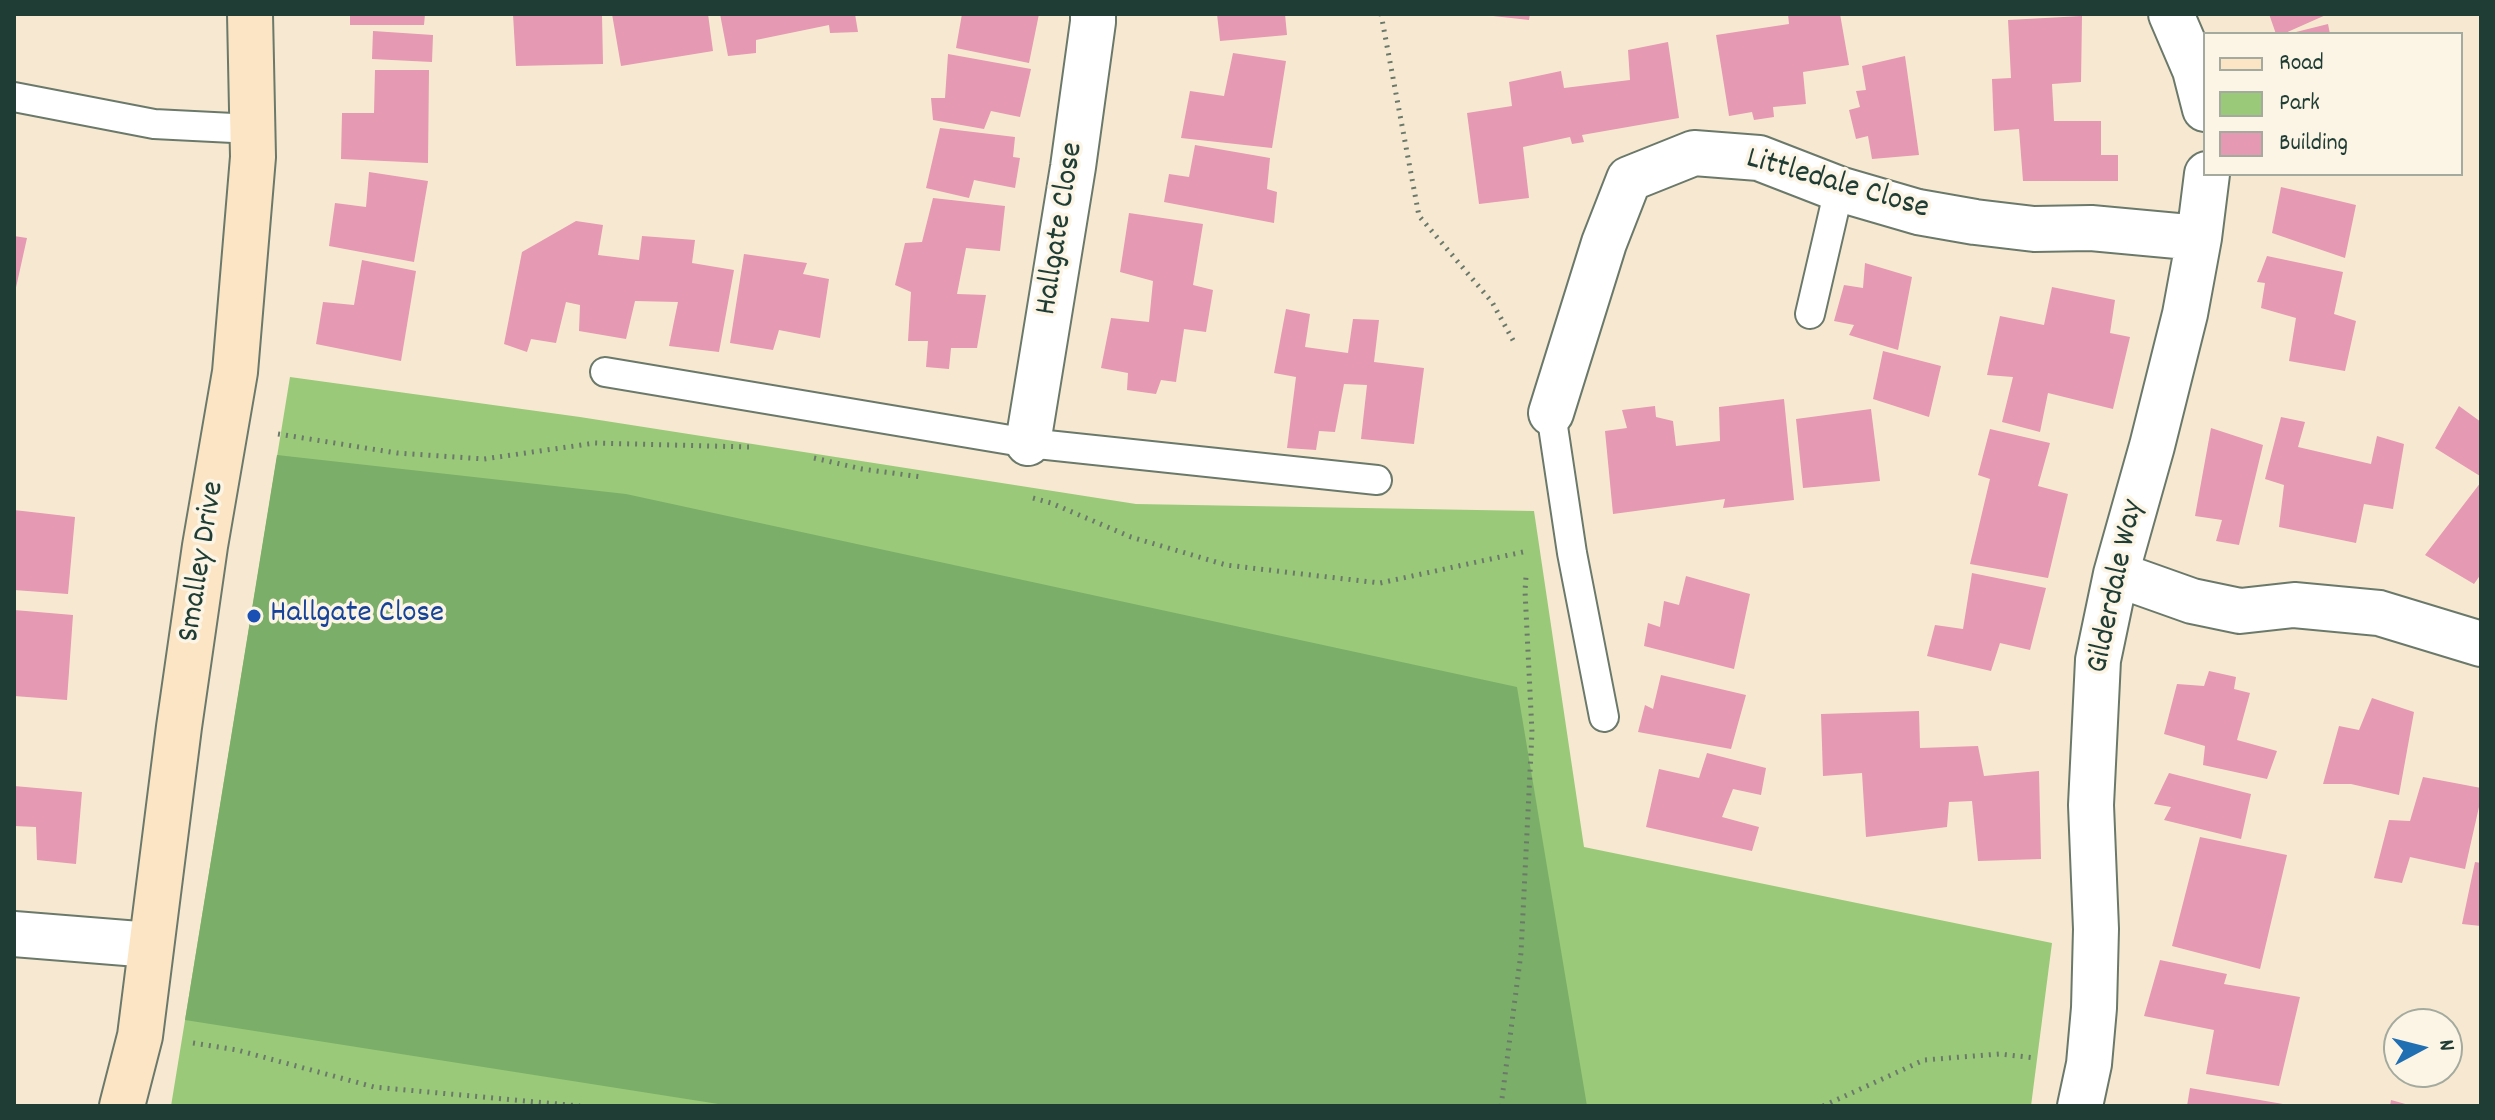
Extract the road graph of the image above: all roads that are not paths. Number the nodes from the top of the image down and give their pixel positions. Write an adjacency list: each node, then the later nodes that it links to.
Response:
1 (250, 14): 6 (street, Smalley Drive)
2 (1093, 14): 13 (street, Hallgate Close)
3 (2171, 14): 5 (street)
4 (14, 97): 6 (lane)
5 (2203, 101)
6 (253, 129): 19 (street, Smalley Drive)
7 (2207, 176): 9 (street, Gilderdale Way)
8 (1839, 189): 9 (street, Littledale Close); 10 (lane); 12 (street, Littledale Close)
9 (2199, 238): 15 (street, Gilderdale Way)
10 (1810, 314)
11 (605, 372): 13 (lane)
12 (1551, 413): 17 (lane)
13 (1028, 443): 14 (lane)
14 (1377, 480)
15 (2116, 574): 16 (street); 21 (street, Gilderdale Way)
16 (2481, 644)
17 (1604, 717)
18 (14, 934): 19 (street)
19 (151, 945): 20 (street, Smalley Drive)
20 (122, 1106)
21 (2080, 1106)

